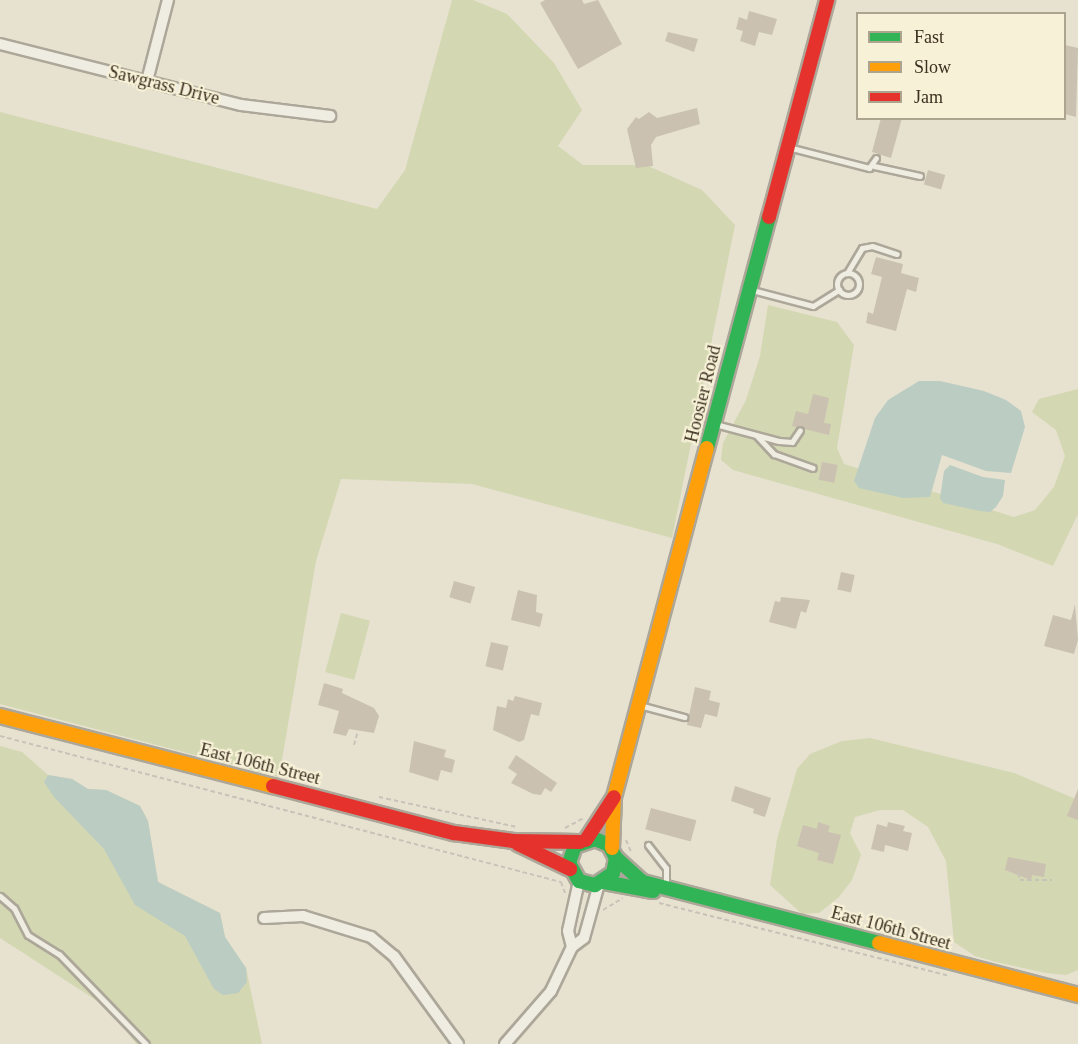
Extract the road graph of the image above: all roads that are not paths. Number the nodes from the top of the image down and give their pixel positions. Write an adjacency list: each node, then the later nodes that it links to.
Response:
1 (168, 0): 4 (street)
2 (827, 0): 6 (street, Hoosier Road)
3 (0, 44): 4 (street, Sawgrass Drive)
4 (147, 81): 5 (street, Sawgrass Drive)
5 (330, 116)
6 (787, 147): 8 (lane); 12 (street, Hoosier Road)
7 (876, 158): 8 (lane)
8 (874, 166): 9 (lane)
9 (920, 176)
10 (897, 254): 11 (lane)
11 (847, 273): 13 (lane); 13 (lane)
12 (748, 289): 13 (lane); 14 (street, Hoosier Road)
13 (839, 290)
14 (714, 424): 16 (lane); 18 (street, Hoosier Road)
15 (800, 430): 16 (lane)
16 (756, 435): 17 (lane)
17 (813, 468)
18 (639, 705): 20 (lane); 21 (street, Hoosier Road)
19 (0, 716): 22 (street, East 106th Street)
20 (684, 717)
21 (614, 797): 23 (street, Hoosier Road); 25 (street, Hoosier Road)
22 (513, 841): 23 (street, East 106th Street); 26 (street, East 106th Street)
23 (583, 841): 25 (street); 26 (street)
24 (648, 845): 28 (lane)
25 (614, 853): 27 (street); 28 (street, East 106th Street)
26 (575, 875): 27 (street); 32 (street)
27 (602, 883): 30 (street, East 106th Street); 32 (street)
28 (666, 888): 30 (street, East 106th Street)
29 (0, 896): 34 (lane)
30 (695, 898): 33 (street, East 106th Street)
31 (264, 918): 35 (street)
32 (572, 948): 36 (street)
33 (1078, 995)
34 (146, 1044)
35 (458, 1044)
36 (506, 1044)

